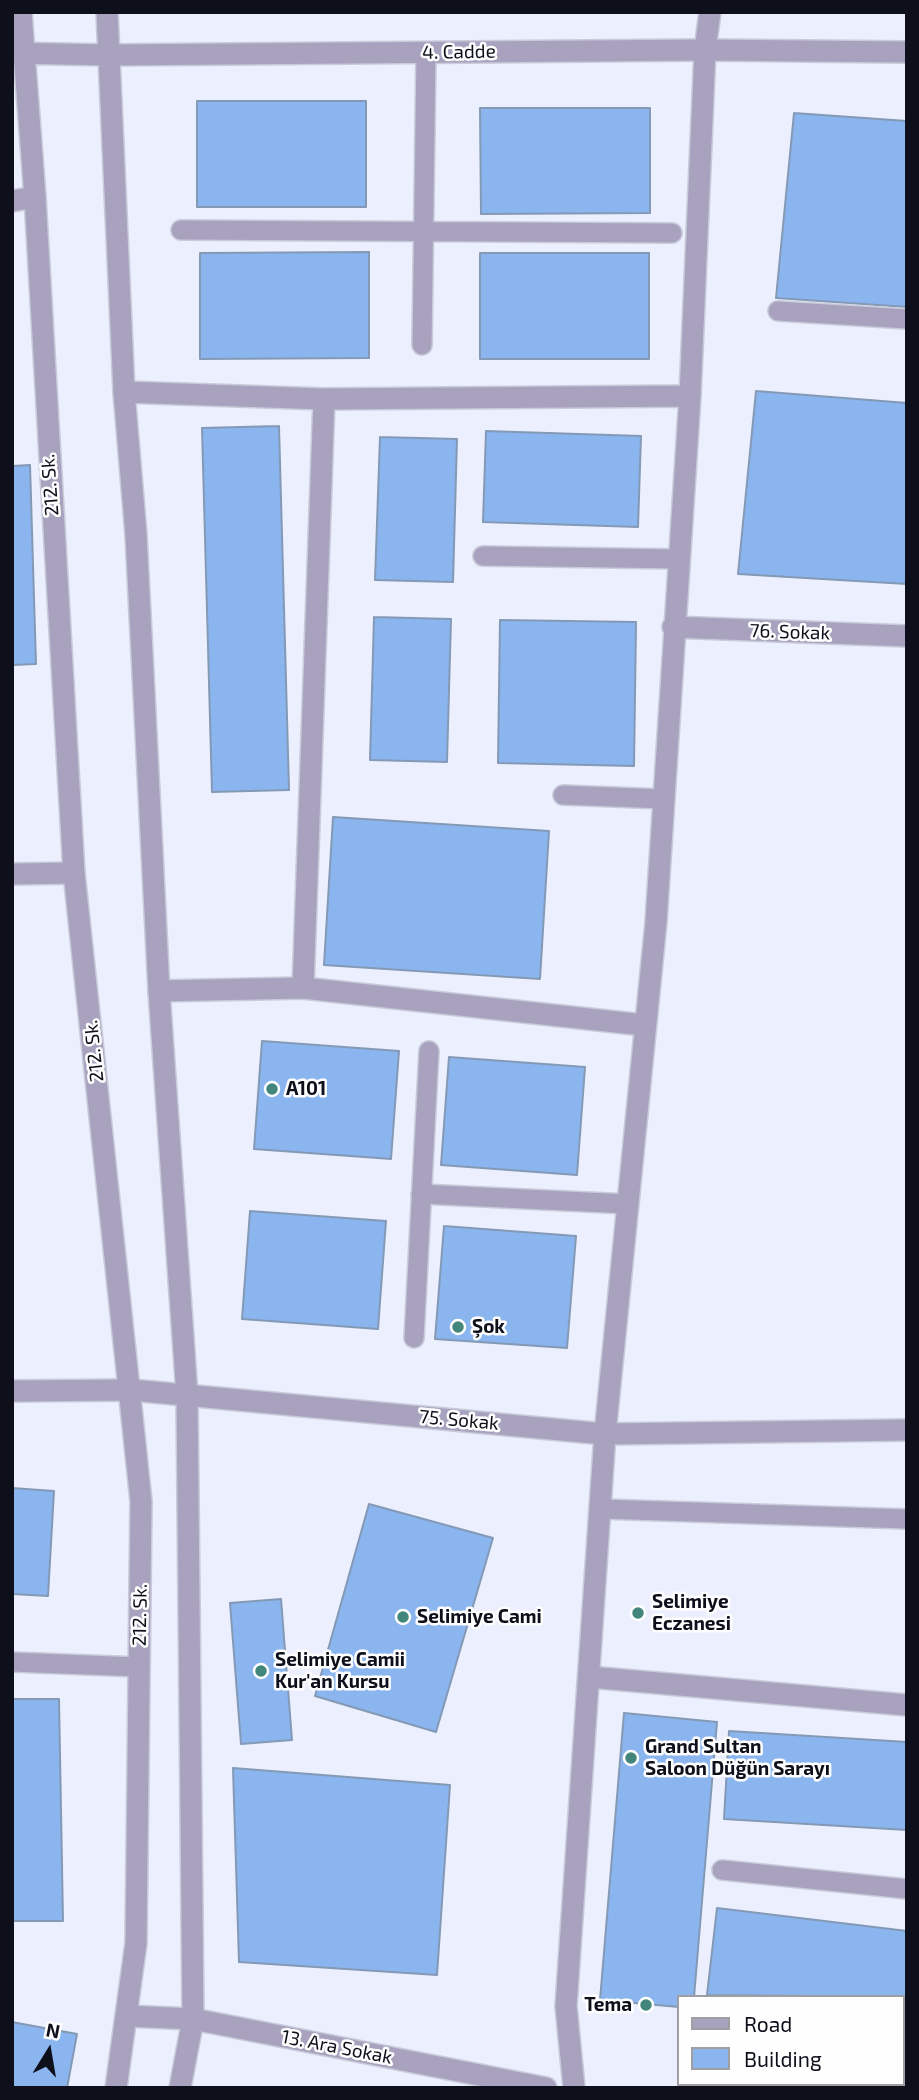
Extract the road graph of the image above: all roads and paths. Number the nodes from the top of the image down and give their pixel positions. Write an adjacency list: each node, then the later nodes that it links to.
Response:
1 (20, 12): 6 (street, 212. Sk.)
2 (107, 12): 8 (street)
3 (709, 12): 4 (street)
4 (705, 50): 5 (street, 4. Cadde); 7 (street, 4. Cadde); 18 (street)
5 (907, 52)
6 (18, 53): 8 (street, 4. Cadde); 9 (street, 212. Sk.)
7 (426, 53): 8 (street, 4. Cadde); 12 (lane)
8 (110, 55): 17 (street)
9 (36, 197): 10 (street); 26 (street, 212. Sk.)
10 (12, 201)
11 (181, 230): 12 (lane)
12 (423, 231): 13 (lane); 16 (lane)
13 (672, 233)
14 (778, 312): 15 (lane)
15 (907, 319)
16 (422, 345)
17 (124, 392): 19 (street); 29 (street)
18 (690, 396): 19 (street); 21 (street)
19 (324, 399): 28 (street)
20 (483, 556): 21 (lane)
21 (678, 559): 22 (street)
22 (673, 627): 23 (street, 76. Sokak); 25 (street)
23 (907, 636)
24 (563, 794): 25 (lane)
25 (663, 799): 30 (street)
26 (74, 873): 27 (street); 35 (street, 212. Sk.)
27 (12, 874)
28 (303, 988): 29 (street); 30 (street)
29 (159, 991): 37 (street)
30 (644, 1025): 33 (street)
31 (429, 1051): 32 (lane)
32 (421, 1194): 33 (lane); 34 (lane)
33 (628, 1204): 39 (street)
34 (414, 1338)
35 (131, 1390): 36 (street, 75. Sokak); 37 (street, 75. Sokak); 43 (street, 212. Sk.)
36 (12, 1391)
37 (187, 1395): 39 (street, 75. Sokak); 49 (street)
38 (907, 1430): 39 (street, 75. Sokak)
39 (605, 1434): 40 (street)
40 (601, 1509): 41 (lane); 44 (street)
41 (907, 1519)
42 (12, 1662): 43 (lane)
43 (139, 1667): 48 (street, 212. Sk.)
44 (589, 1677): 45 (street); 53 (street)
45 (907, 1705)
46 (722, 1870): 47 (lane)
47 (907, 1889)
48 (127, 2016): 49 (street, 13. Ara Sokak); 50 (street, 212. Sk.)
49 (193, 2019): 51 (street); 52 (street, 13. Ara Sokak)
50 (116, 2088)
51 (180, 2088)
52 (546, 2088)
53 (574, 2088)

